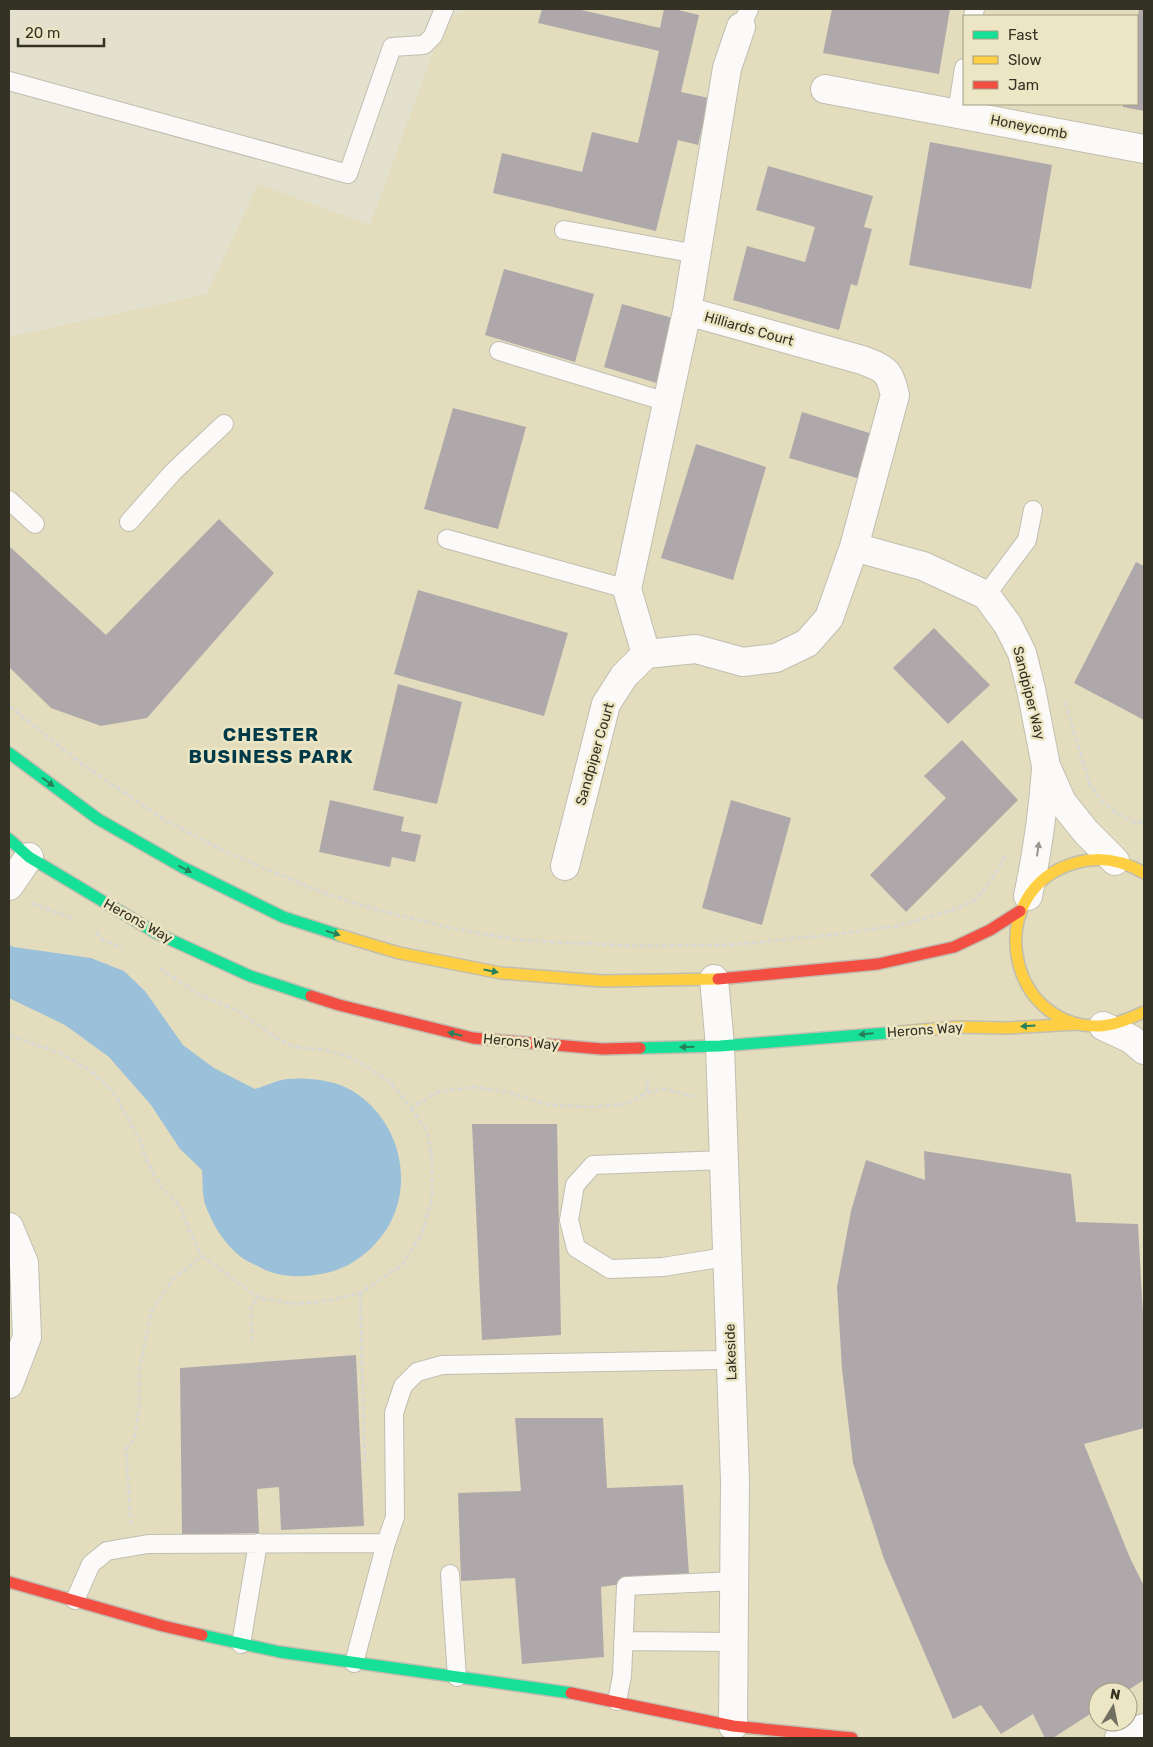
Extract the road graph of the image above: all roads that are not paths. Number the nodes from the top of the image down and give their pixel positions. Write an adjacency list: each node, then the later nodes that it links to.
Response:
1 (444, 9): 4 (lane)
2 (745, 18): 9 (street)
3 (963, 74): 6 (lane)
4 (9, 81)
5 (825, 89): 6 (street, Honeycomb)
6 (957, 113): 7 (street, Honeycomb)
7 (1144, 149)
8 (564, 230): 9 (lane)
9 (697, 254): 10 (street)
10 (687, 311): 12 (street, Hilliards Court); 19 (street, Hilliards Court)
11 (499, 351): 12 (lane)
12 (667, 402): 20 (street, Hilliards Court)
13 (224, 424): 16 (lane)
14 (9, 500): 17 (lane)
15 (1033, 510): 21 (lane)
16 (129, 522)
17 (35, 524)
18 (447, 539): 20 (lane)
19 (854, 547): 21 (street, Sandpiper Way); 22 (street)
20 (627, 589): 22 (street, Hilliards Court)
21 (986, 595): 24 (street, Sandpiper Way)
22 (646, 654): 29 (street, Sandpiper Court)
23 (9, 753): 33 (street, one-way to 33)
24 (1046, 766): 28 (street, Sandpiper Way); 32 (street, Sandpiper Way, one-way to 24)
25 (9, 839): 26 (street, Herons Way)
26 (29, 857): 31 (street); 36 (street, Herons Way, one-way to 26)
27 (1144, 858): 28 (street)
28 (1119, 862): 30 (street); 32 (street)
29 (565, 866)
30 (1144, 874)
31 (9, 886)
32 (1024, 904): 33 (street); 35 (street)
33 (714, 979): 36 (street, Lakeside)
34 (1144, 1012): 35 (street, Herons Way)
35 (1090, 1025): 36 (street, Herons Way, one-way to 36); 37 (street)
36 (720, 1046): 38 (street, Lakeside)
37 (1144, 1050)
38 (724, 1160): 40 (street, Lakeside); 40 (lane)
39 (9, 1226): 42 (street)
40 (727, 1253): 41 (street, Lakeside)
41 (731, 1356): 43 (lane); 46 (street, Lakeside)
42 (9, 1384)
43 (386, 1543): 44 (lane); 52 (lane)
44 (258, 1544): 48 (lane); 51 (lane)
45 (450, 1574): 53 (lane)
46 (735, 1581): 49 (lane); 50 (street, Lakeside)
47 (9, 1582): 48 (street)
48 (75, 1600): 51 (street)
49 (624, 1641): 50 (lane); 54 (lane)
50 (734, 1642): 55 (street, Lakeside)
51 (241, 1644): 52 (street)
52 (354, 1662): 53 (street)
53 (457, 1677): 54 (street)
54 (616, 1702): 55 (street)
55 (733, 1726): 57 (street)
56 (1144, 1728): 58 (street)
57 (852, 1738)
58 (1119, 1738)

